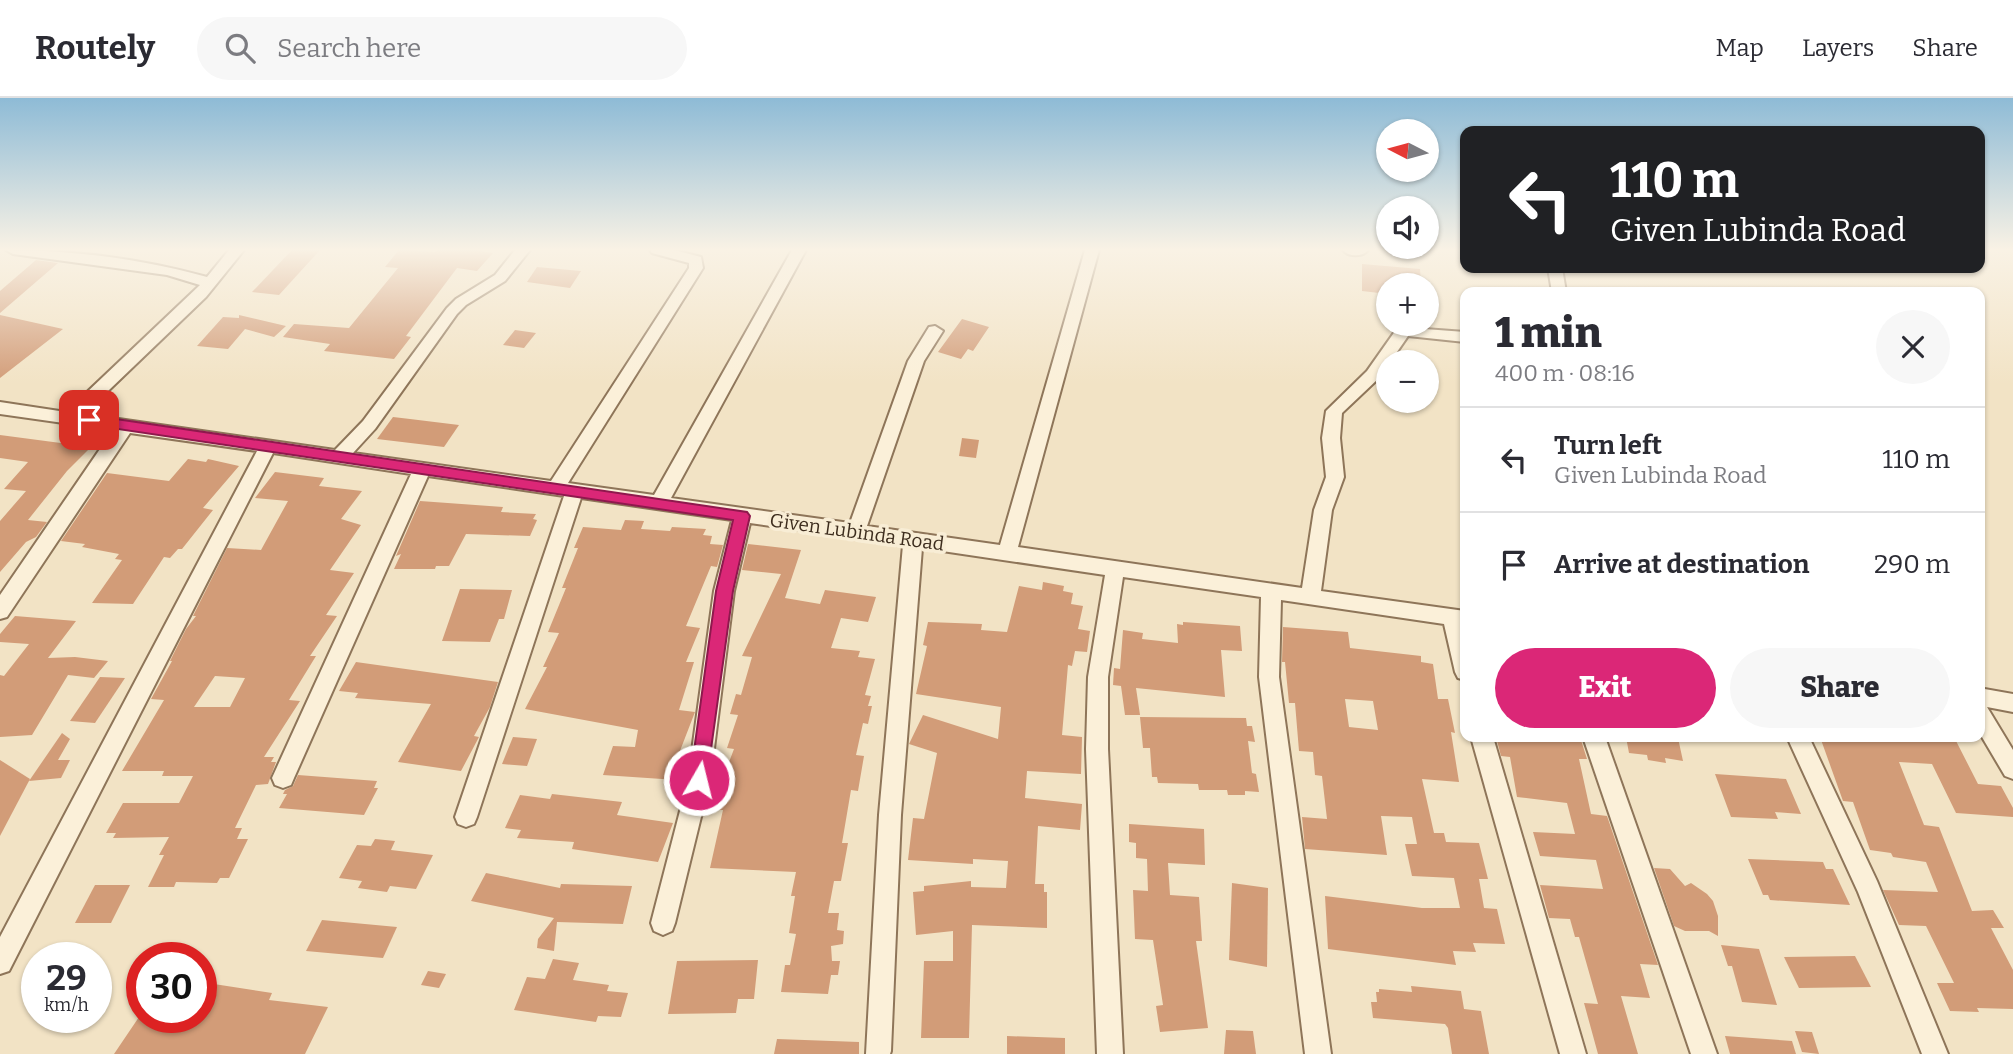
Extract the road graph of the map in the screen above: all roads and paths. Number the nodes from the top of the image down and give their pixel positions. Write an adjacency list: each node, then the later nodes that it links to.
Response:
1 (200, 295): 9 (street)
2 (473, 295): 12 (street)
3 (680, 295): 14 (street)
4 (774, 295): 15 (street)
5 (1079, 295): 19 (street)
6 (935, 331): 17 (street)
7 (1460, 337): 22 (street)
8 (0, 408): 9 (street, Given Lubinda Road)
9 (70, 418): 10 (street, Given Lubinda Road)
10 (126, 425): 11 (street, Given Lubinda Road); 23 (street)
11 (268, 446): 12 (street, Given Lubinda Road); 35 (street)
12 (339, 457): 13 (street, Given Lubinda Road)
13 (422, 469): 14 (street, Given Lubinda Road); 32 (street)
14 (564, 491): 15 (street, Given Lubinda Road); 33 (street)
15 (658, 504): 16 (street, Given Lubinda Road)
16 (742, 516): 17 (street, Given Lubinda Road); 34 (street)
17 (856, 532): 18 (street, Given Lubinda Road)
18 (913, 540): 19 (street, Given Lubinda Road); 36 (street)
19 (1007, 553): 20 (street, Given Lubinda Road)
20 (1116, 567): 21 (street, Given Lubinda Road); 37 (street)
21 (1271, 590): 22 (street, Given Lubinda Road); 38 (street)
22 (1311, 596): 24 (street, Given Lubinda Road)
23 (0, 611)
24 (1458, 618)
25 (1985, 699): 26 (street)
26 (2013, 703)
27 (1985, 723): 31 (street)
28 (1483, 742): 39 (street)
29 (1596, 742): 40 (street)
30 (1800, 742): 41 (street)
31 (2013, 769)
32 (284, 778)
33 (466, 817)
34 (663, 923)
35 (0, 962)
36 (878, 1051)
37 (1110, 1054)
38 (1318, 1054)
39 (1573, 1054)
40 (1704, 1054)
41 (1935, 1054)

